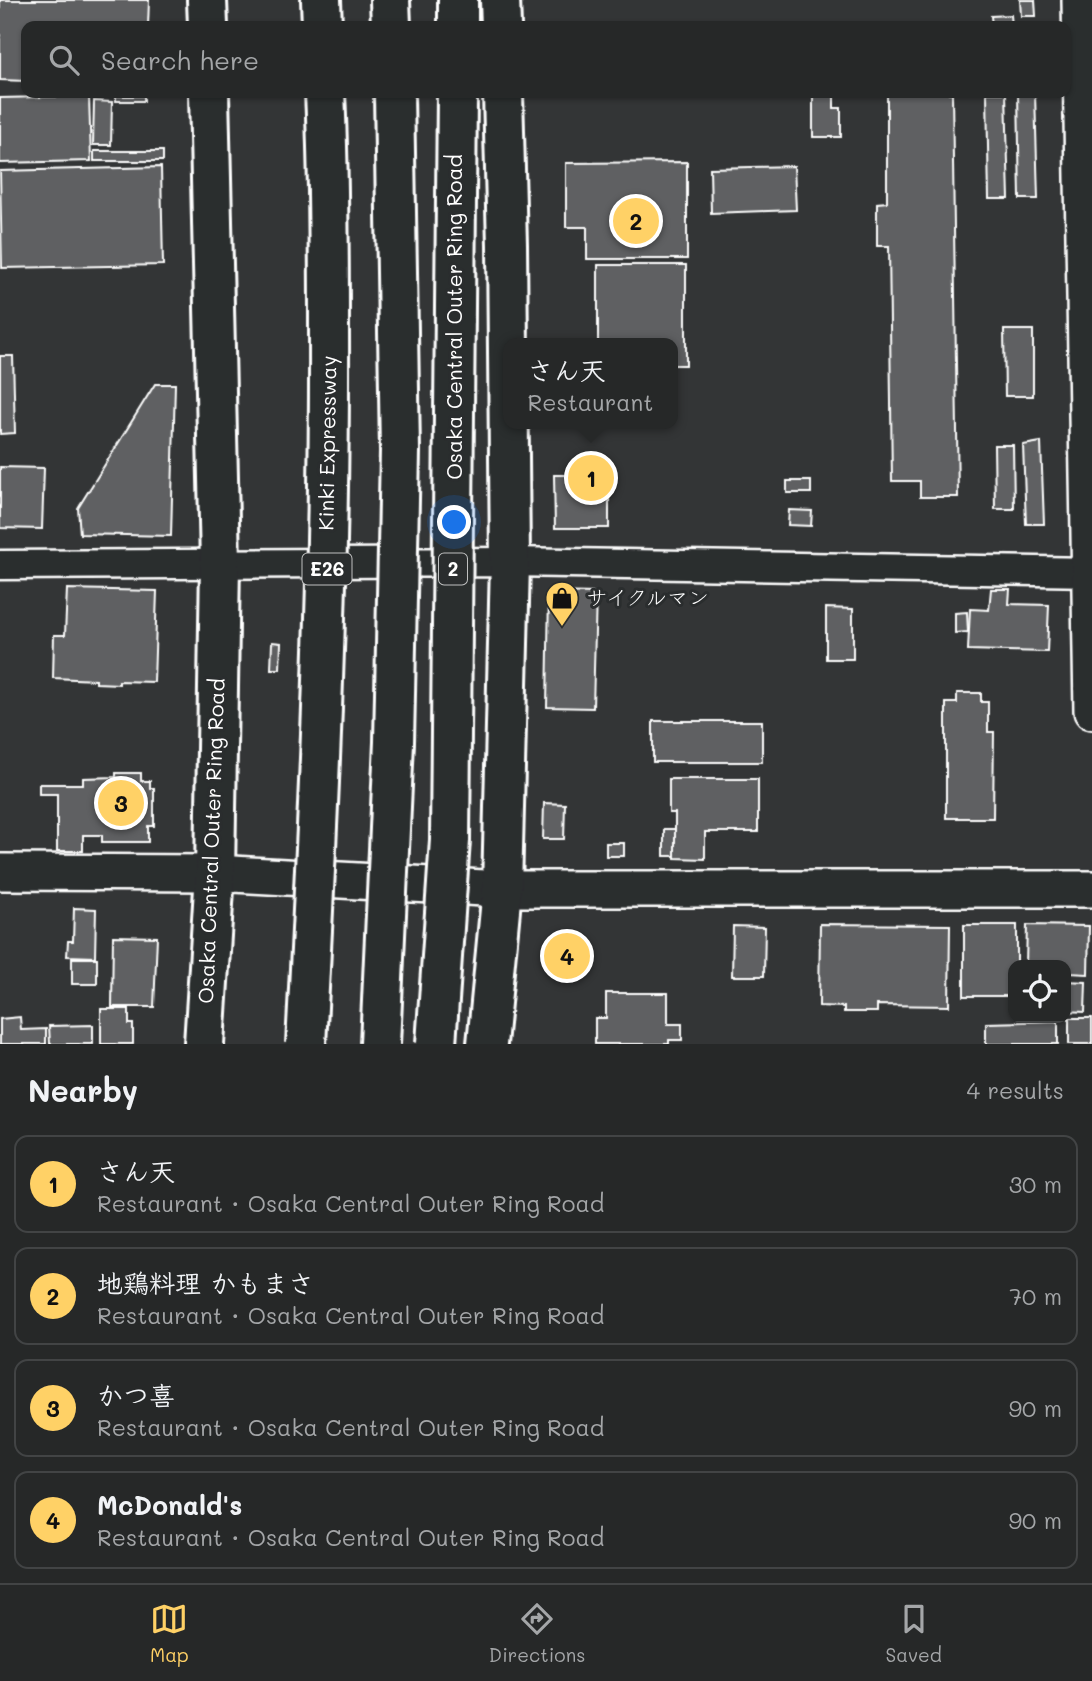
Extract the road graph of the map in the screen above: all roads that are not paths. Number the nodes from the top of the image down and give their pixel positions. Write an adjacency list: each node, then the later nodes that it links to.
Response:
1 (207, 0): 7 (main road)
2 (321, 0): 8 (main road)
3 (390, 0): 9 (main road)
4 (458, 0): 10 (main road)
5 (500, 0): 11 (main road)
6 (1080, 0): 17 (street)
7 (208, 21)
8 (322, 21)
9 (391, 21)
10 (457, 21)
11 (501, 21)
12 (209, 98): 21 (main road, Osaka Central Outer Ring Road)
13 (325, 98): 30 (main road, Kinki Expressway / E26, bridge)
14 (394, 98): 31 (main road, bridge)
15 (457, 98): 32 (main road, Osaka Central Outer Ring Road / 2, bridge)
16 (503, 98): 18 (main road)
17 (1088, 194): 23 (street)
18 (508, 338)
19 (509, 429): 20 (main road)
20 (510, 562): 21 (street); 23 (street); 28 (main road)
21 (220, 563): 22 (street); 26 (main road, Osaka Central Outer Ring Road)
22 (0, 565)
23 (1091, 572): 24 (street)
24 (1092, 710)
25 (0, 872): 26 (street)
26 (215, 873): 28 (street); 29 (main road, Osaka Central Outer Ring Road)
27 (1092, 889): 28 (street)
28 (502, 890): 33 (main road)
29 (204, 1044)
30 (306, 1044)
31 (380, 1044)
32 (436, 1044)
33 (487, 1044)

